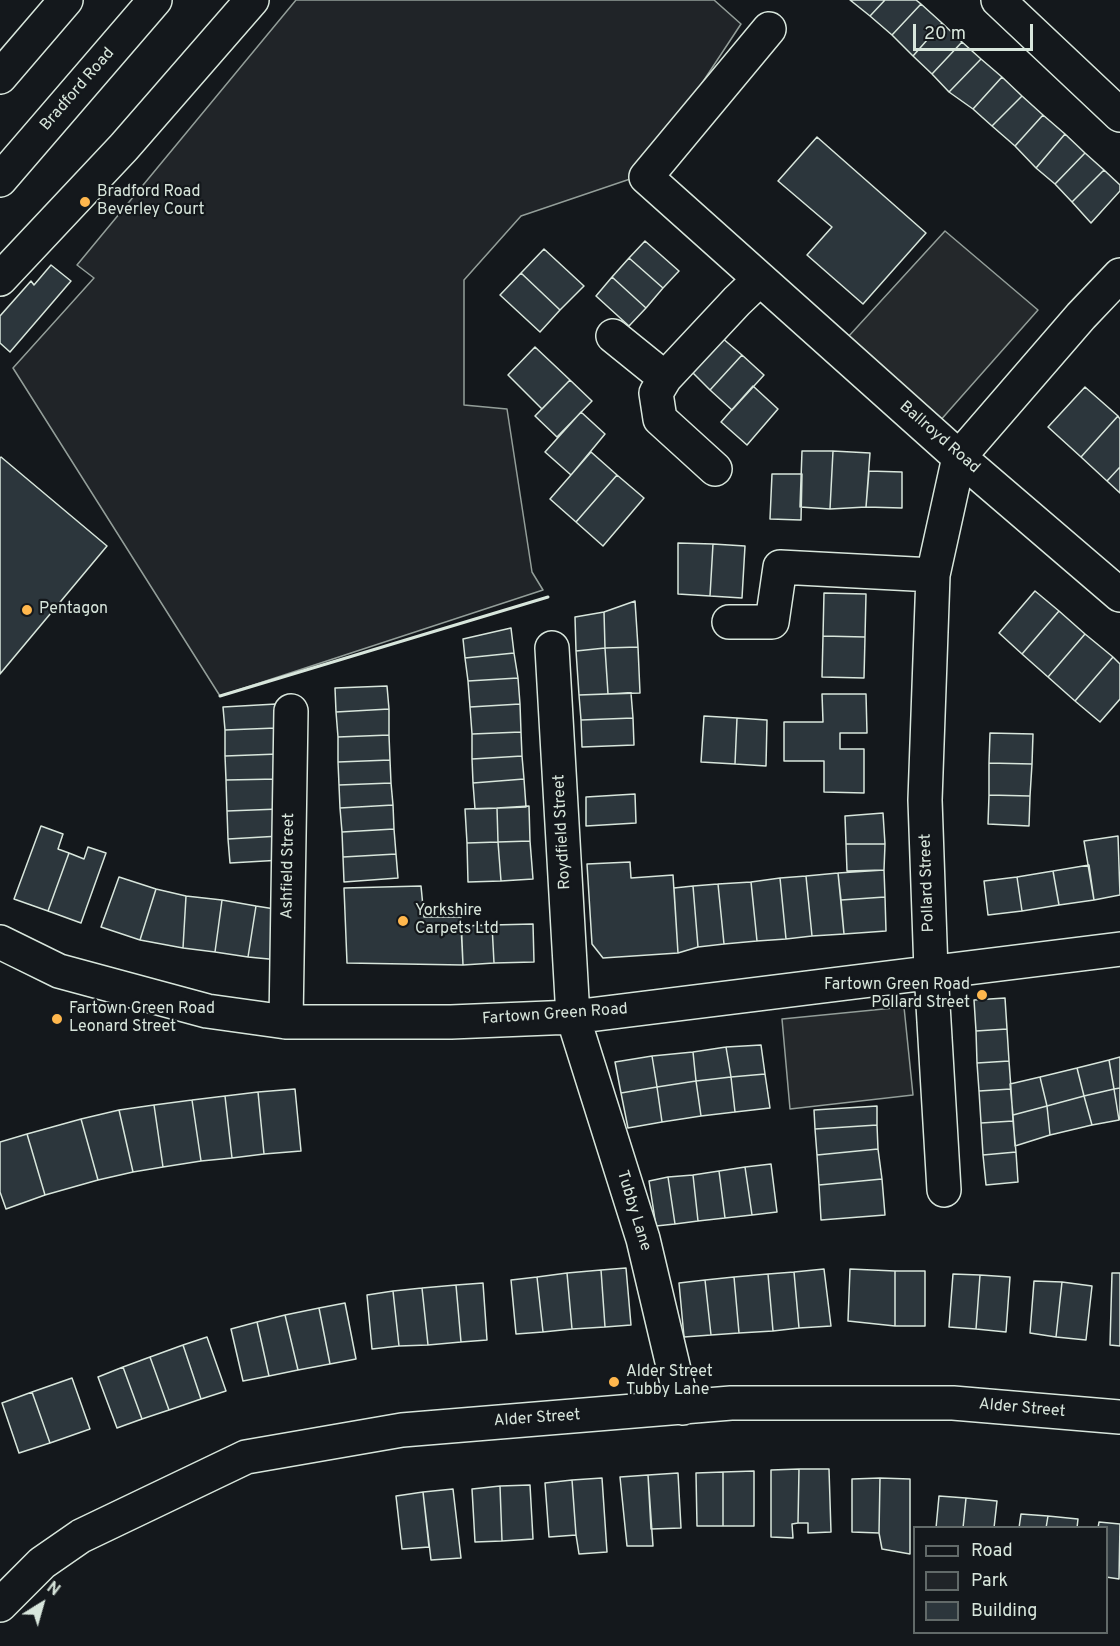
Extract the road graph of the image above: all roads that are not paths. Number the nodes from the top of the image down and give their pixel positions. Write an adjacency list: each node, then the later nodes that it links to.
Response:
1 (66, 0): 6 (street)
2 (155, 0): 8 (street, Bradford Road)
3 (252, 0): 10 (street)
4 (999, 0): 7 (street)
5 (768, 29): 11 (street, Ballroyd Road)
6 (0, 77)
7 (1120, 115)
8 (0, 180)
9 (1120, 274): 14 (street)
10 (0, 279)
11 (760, 279): 13 (street); 14 (street, Ballroyd Road)
12 (613, 336): 13 (street)
13 (665, 378): 15 (street)
14 (959, 457): 16 (street, Pollard Street); 17 (street, Ballroyd Road)
15 (715, 469)
16 (933, 575): 18 (street); 23 (street, Pollard Street)
17 (1120, 595)
18 (729, 622)
19 (552, 648): 24 (street, Roydfield Street)
20 (291, 711): 25 (street, Ashfield Street)
21 (0, 942): 25 (street, Fartown Green Road)
22 (1120, 949): 23 (street, Fartown Green Road)
23 (931, 971): 24 (street, Fartown Green Road); 26 (street, Pollard Street)
24 (573, 1017): 25 (street, Fartown Green Road); 27 (street, Tubby Lane)
25 (286, 1022)
26 (944, 1190)
27 (683, 1408): 28 (street, Alder Street); 29 (street, Alder Street)
28 (1120, 1417)
29 (0, 1605)

